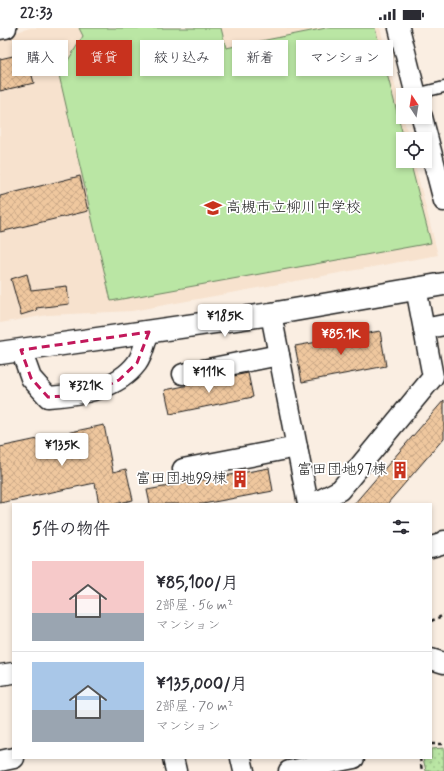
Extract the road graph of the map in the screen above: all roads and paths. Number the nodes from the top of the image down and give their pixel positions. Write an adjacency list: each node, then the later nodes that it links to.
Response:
1 (6, 28): 3 (street)
2 (398, 28): 5 (street)
3 (0, 29)
4 (444, 87): 6 (lane)
5 (414, 88)
6 (432, 90)
7 (424, 124): 8 (street)
8 (444, 201)
9 (444, 284): 10 (street)
10 (416, 288): 11 (street); 13 (street)
11 (271, 314): 14 (street); 16 (street)
12 (444, 324): 13 (street)
13 (424, 329): 21 (street)
14 (149, 332): 15 (street); 15 (street)
15 (10, 352)
16 (279, 355): 17 (street); 18 (street)
17 (183, 374)
18 (297, 447): 19 (street); 20 (street)
19 (183, 469)
20 (308, 503)
21 (314, 503)
22 (444, 542): 23 (street)
23 (432, 546)
24 (444, 616): 25 (path)
25 (432, 621)
26 (432, 659): 27 (street)
27 (444, 663)
28 (12, 672): 29 (street)
29 (0, 675)
30 (432, 744): 31 (path)
31 (444, 744)
32 (12, 758): 37 (street)
33 (173, 759): 38 (street)
34 (241, 759): 39 (street)
35 (349, 759): 40 (street)
36 (420, 759): 41 (path)
37 (0, 761)
38 (176, 771)
39 (244, 771)
40 (289, 771)
41 (422, 771)

